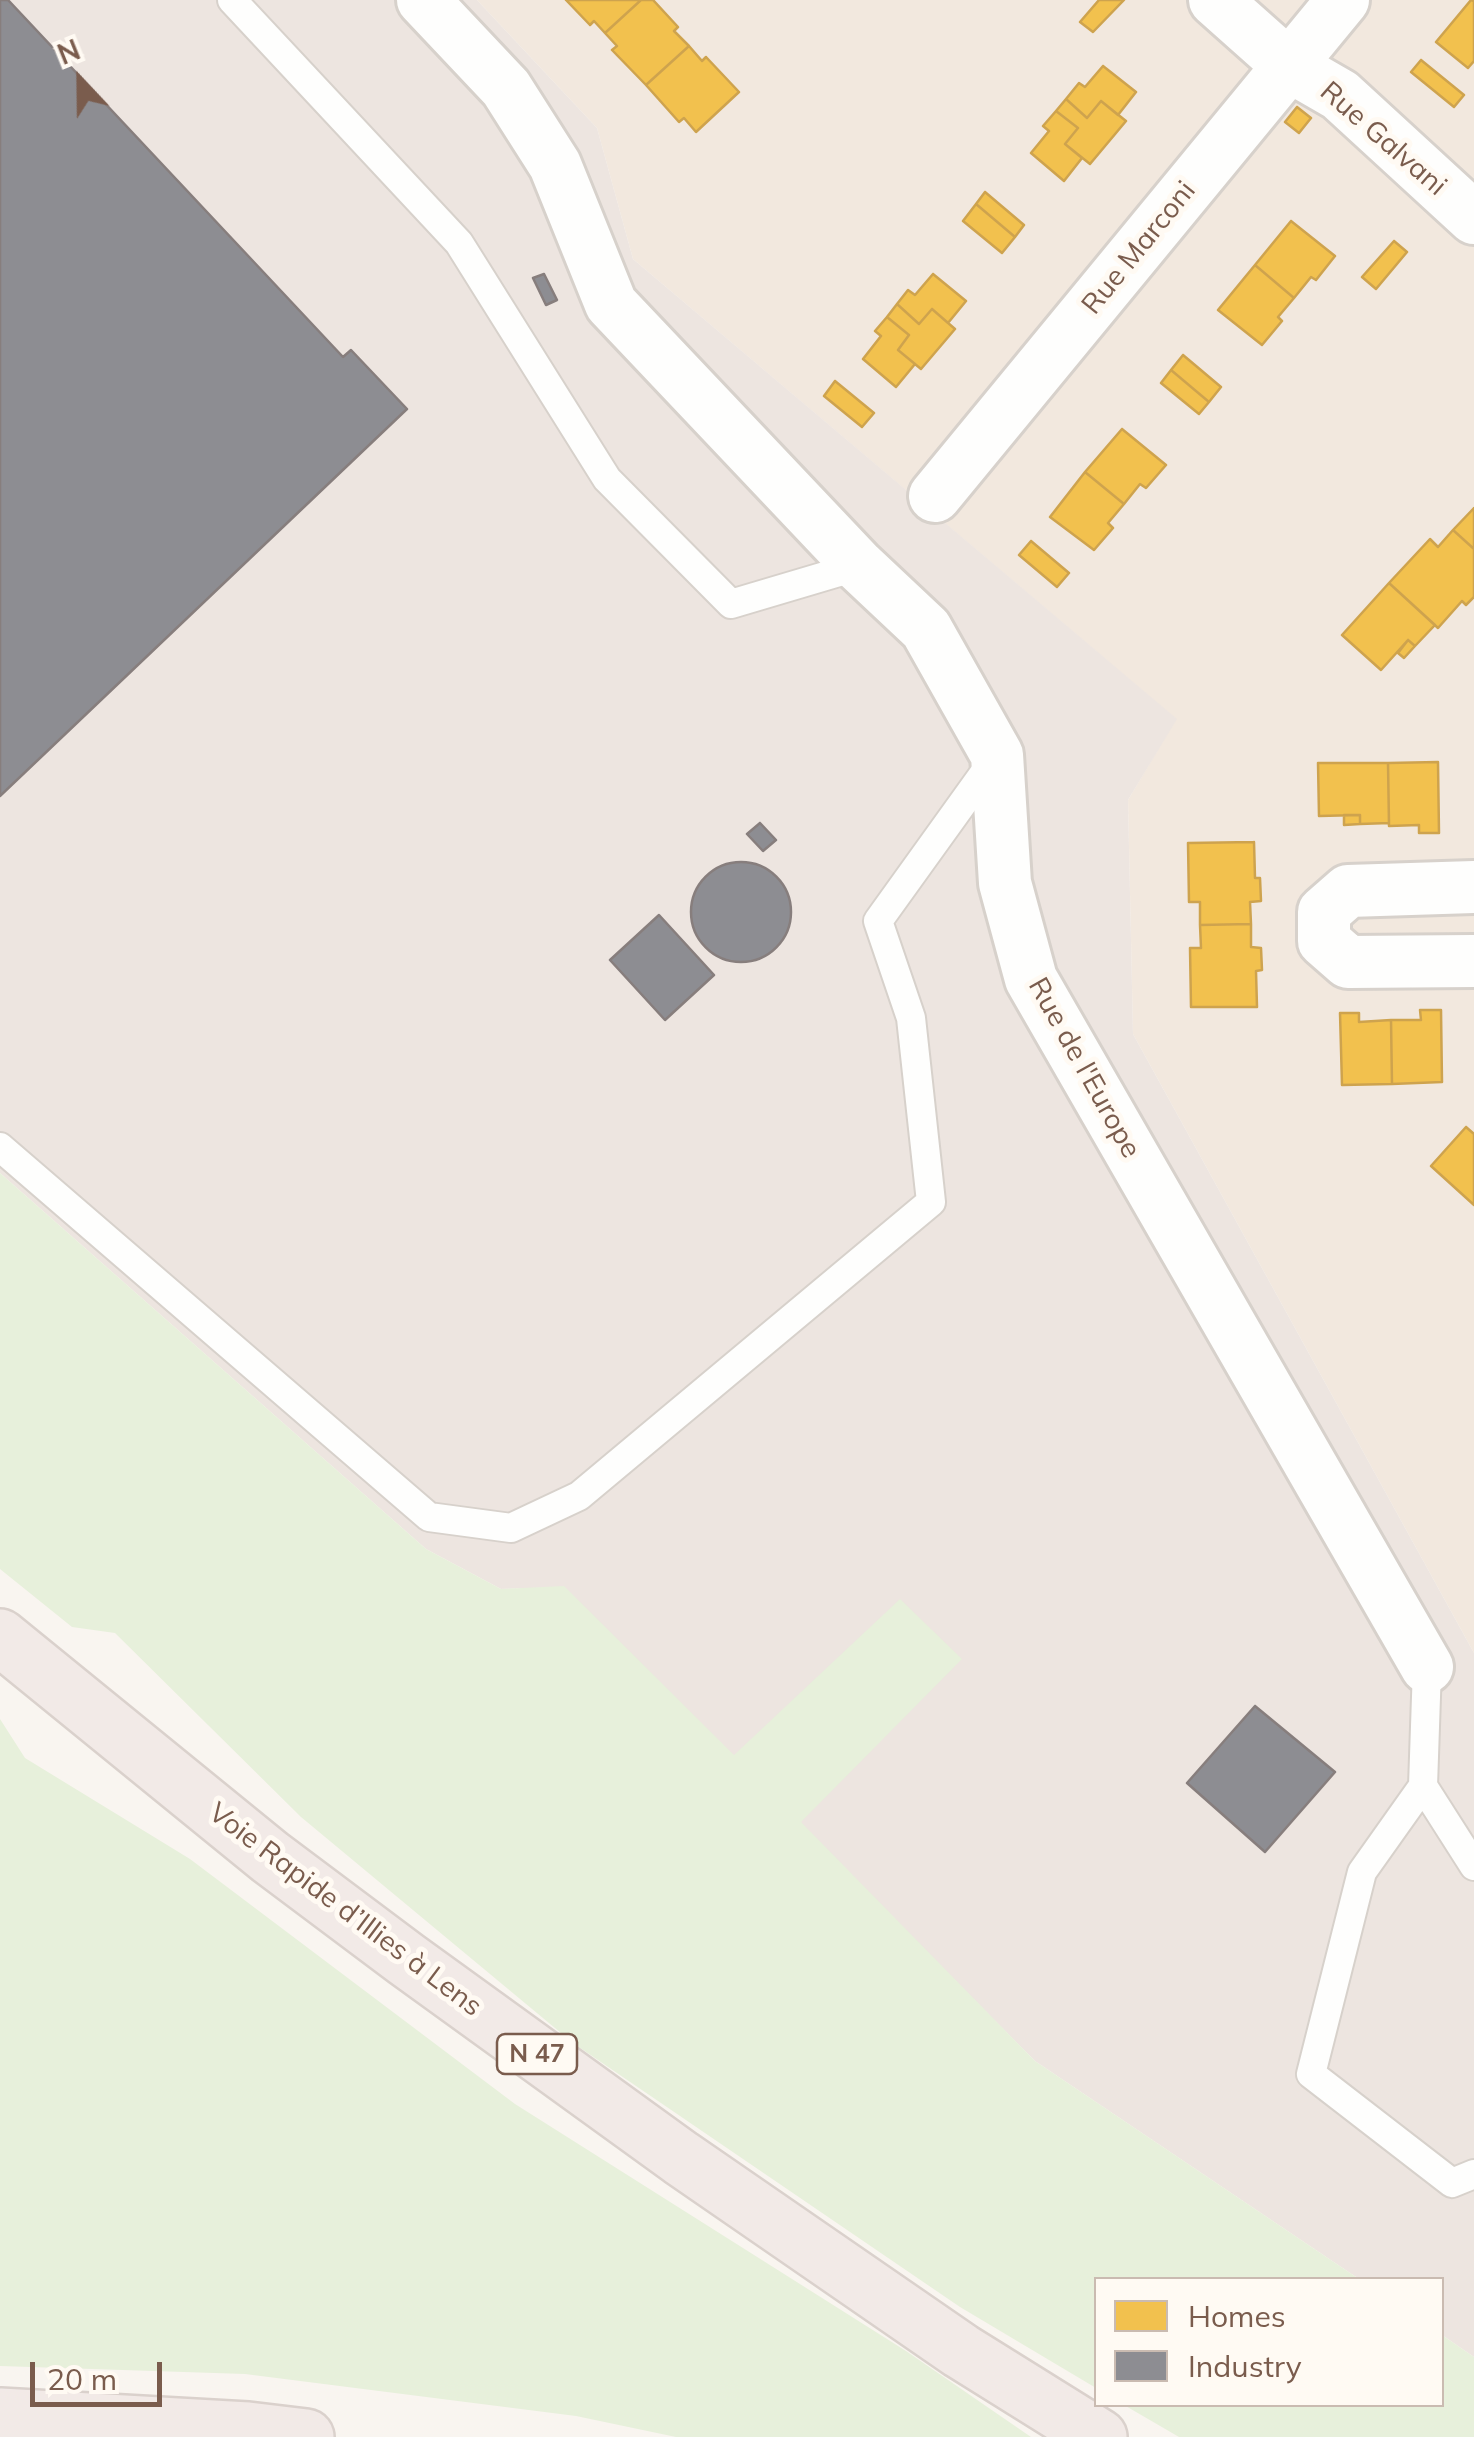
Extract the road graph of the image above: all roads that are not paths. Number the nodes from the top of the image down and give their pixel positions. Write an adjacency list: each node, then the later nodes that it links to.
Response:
1 (232, 0): 8 (lane)
2 (423, 0): 8 (street, Rue de l'Europe)
3 (1216, 0): 5 (street, Rue Galvani)
4 (1343, 0): 5 (street, Rue Marconi)
5 (1288, 65): 6 (street, Rue Galvani); 7 (street, Rue Marconi)
6 (1474, 218)
7 (936, 496)
8 (858, 566): 9 (street, Rue de l'Europe)
9 (997, 755): 12 (lane); 14 (street, Rue de l'Europe)
10 (1474, 887): 11 (street)
11 (1474, 962)
12 (0, 1147)
13 (0, 1637): 20 (highway, Voie Rapide d’Illies à Lens / N 47)
14 (1427, 1667): 15 (lane, Rue de l'Europe)
15 (1423, 1786): 16 (lane); 17 (lane)
16 (1474, 1866)
17 (1474, 2174)
18 (0, 2416): 19 (highway)
19 (306, 2437)
20 (1099, 2437)

